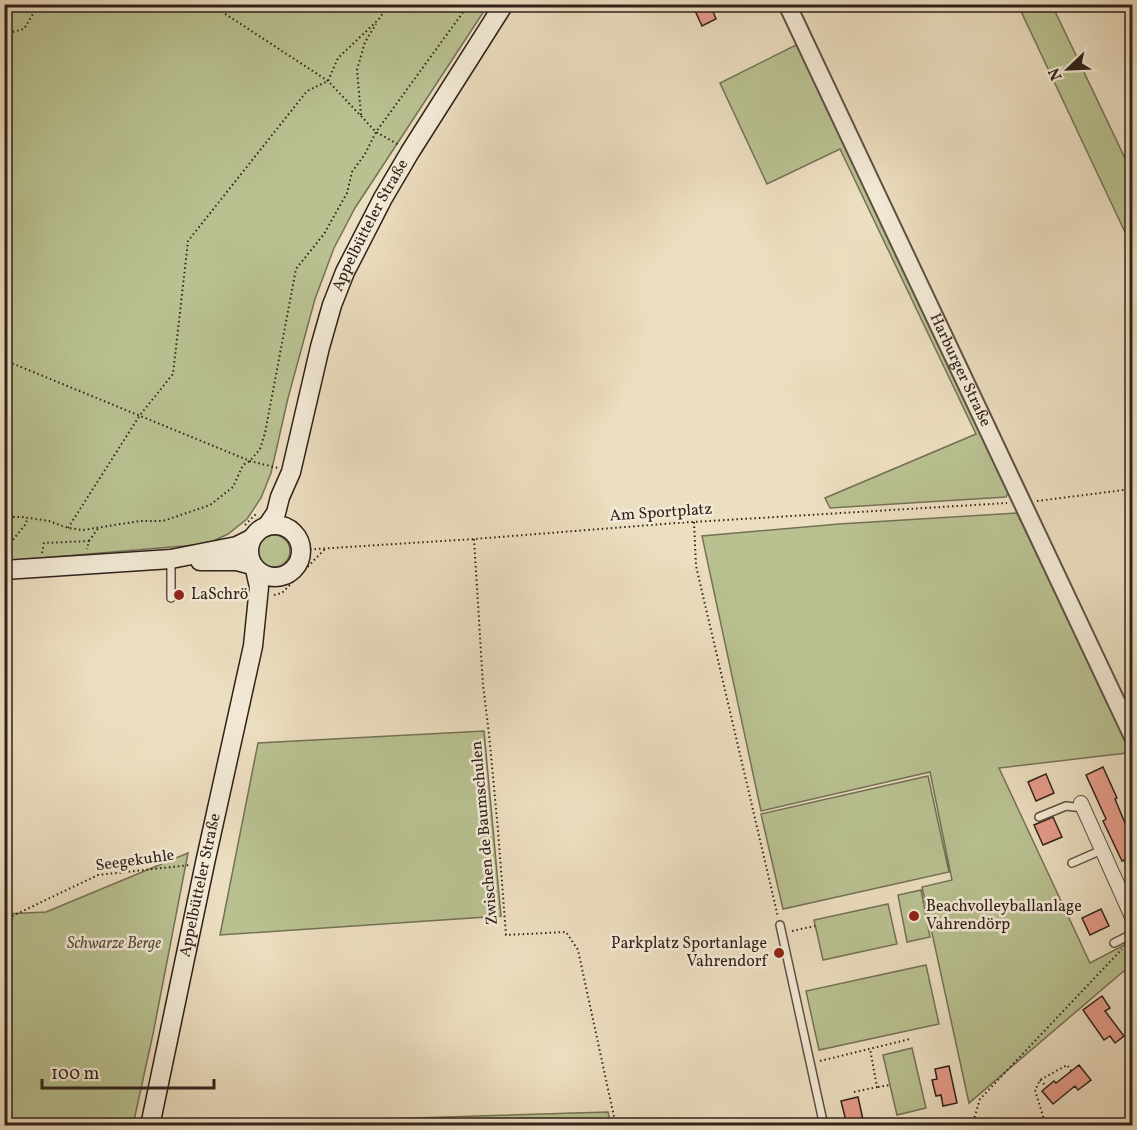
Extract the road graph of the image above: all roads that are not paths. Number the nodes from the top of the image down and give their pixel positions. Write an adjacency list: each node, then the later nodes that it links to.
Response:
1 (504, 4): 3 (main road, Appelbütteler Straße)
2 (787, 4): 13 (street, Harburger Straße)
3 (284, 470): 4 (main road, Appelbütteler Straße); 5 (main road, Appelbütteler Straße)
4 (267, 526): 5 (main road); 6 (main road)
5 (293, 532): 10 (main road)
6 (251, 539): 7 (main road); 8 (main road)
7 (171, 559): 8 (main road); 9 (main road); 11 (lane)
8 (254, 567): 10 (main road); 12 (main road, Appelbütteler Straße)
9 (4, 570)
10 (283, 576): 12 (main road, Appelbütteler Straße)
11 (171, 598)
12 (253, 646): 22 (main road, Appelbütteler Straße)
13 (1132, 735)
14 (1082, 805): 15 (lane); 16 (street)
15 (1039, 817)
16 (1102, 849): 17 (lane); 18 (street)
17 (1072, 863)
18 (1132, 916)
19 (780, 925): 23 (lane)
20 (1132, 934): 21 (lane)
21 (1114, 943)
22 (150, 1125)
23 (824, 1125)

